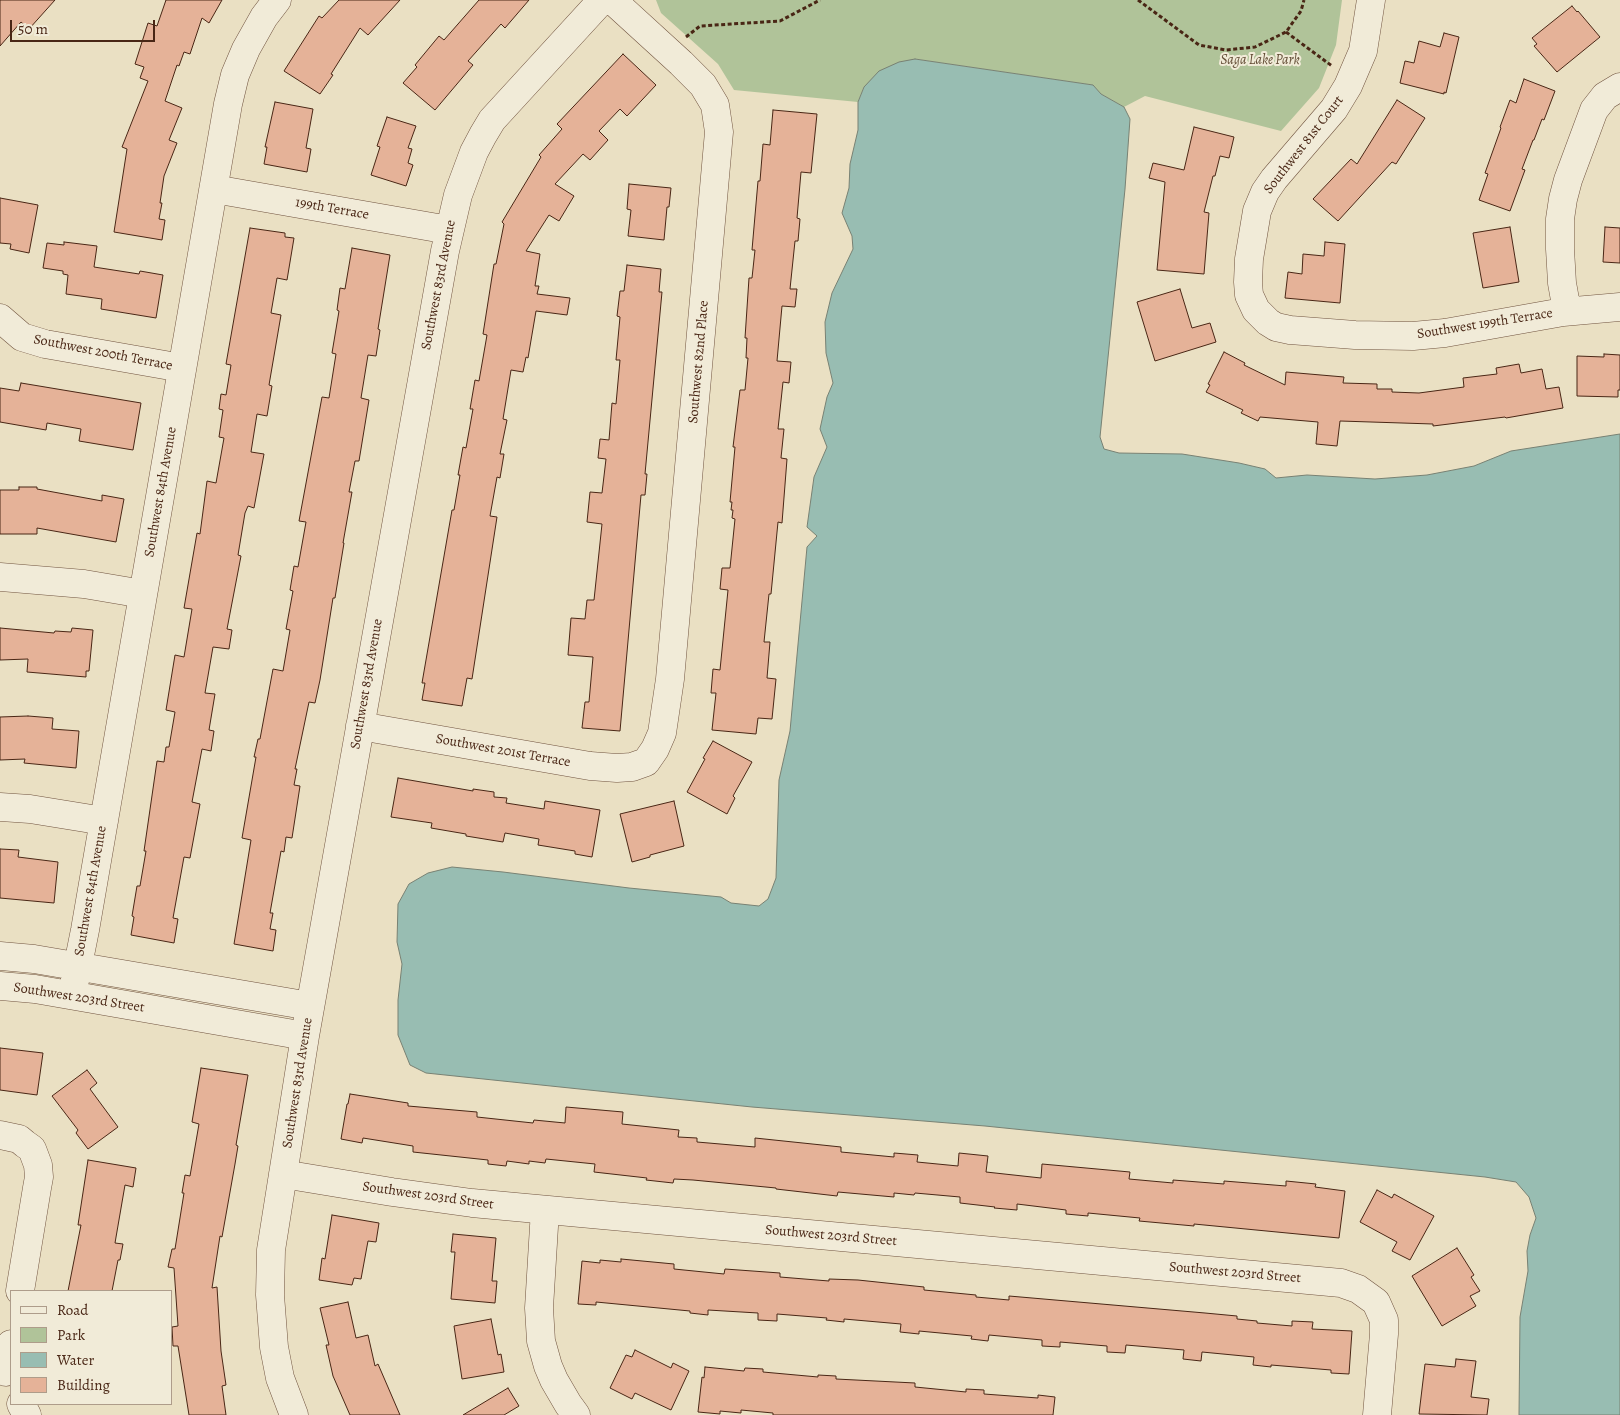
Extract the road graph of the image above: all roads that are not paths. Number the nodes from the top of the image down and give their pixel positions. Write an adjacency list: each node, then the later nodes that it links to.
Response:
1 (277, 0): 6 (street, Southwest 84th Avenue)
2 (602, 0): 7 (street, Southwest 83rd Avenue)
3 (612, 0): 16 (street, Southwest 82nd Place)
4 (1371, 0): 11 (street, Southwest 81st Court)
5 (1616, 89): 9 (street)
6 (214, 189): 7 (street, 199th Terrace); 12 (street, Southwest 84th Avenue)
7 (449, 230): 15 (street, Southwest 83rd Avenue)
8 (1620, 307): 9 (street, Southwest 199th Terrace)
9 (1567, 311): 11 (street, Southwest 199th Terrace)
10 (0, 318): 12 (street, Southwest 200th Terrace)
11 (1263, 318)
12 (182, 368): 14 (street, Southwest 84th Avenue)
13 (0, 577): 14 (street)
14 (143, 594): 18 (street, Southwest 84th Avenue)
15 (360, 726): 16 (street, Southwest 201st Terrace); 23 (street, Southwest 83rd Avenue)
16 (646, 762)
17 (0, 806): 18 (street)
18 (104, 821): 20 (street, Southwest 84th Avenue)
19 (0, 956): 20 (street)
20 (78, 967): 22 (street, Southwest 84th Avenue); 23 (street)
21 (0, 986): 22 (street, Southwest 203rd Street)
22 (72, 995): 24 (street, Southwest 203rd Street)
23 (310, 1006): 24 (street, Southwest 83rd Avenue)
24 (305, 1036): 26 (street, Southwest 83rd Avenue)
25 (0, 1135): 28 (street)
26 (283, 1174): 27 (street, Southwest 203rd Street); 31 (street, Southwest 83rd Avenue)
27 (545, 1210): 32 (street); 33 (street, Southwest 203rd Street)
28 (20, 1290)
29 (10, 1350): 30 (street)
30 (6, 1373)
31 (294, 1415)
32 (576, 1415)
33 (1377, 1415)

